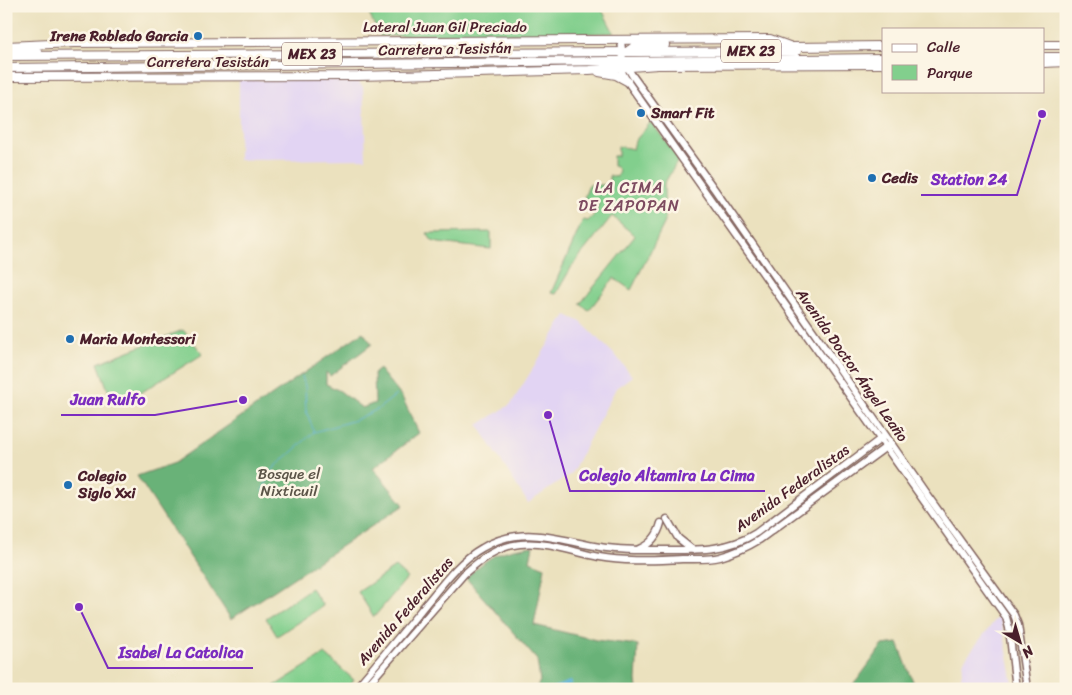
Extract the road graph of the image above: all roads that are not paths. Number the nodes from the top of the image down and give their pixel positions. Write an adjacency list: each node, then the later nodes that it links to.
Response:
1 (509, 40): 2 (main road, Lateral Juan Gil Preciado); 4 (main road, Lateral Juan Gil Preciado); 14 (main road)
2 (619, 40): 3 (main road, Lateral Juan Gil Preciado); 13 (street)
3 (701, 40): 8 (main road, Lateral Juan Gil Preciado); 13 (main road)
4 (201, 42): 7 (main road, Lateral Juan Gil Preciado); 15 (main road)
5 (1066, 45): 6 (main road)
6 (1044, 46)
7 (6, 47): 17 (main road)
8 (882, 50)
9 (882, 50): 13 (main road, Carretera a Tesistán / MEX 23)
10 (882, 50): 20 (main road, Carretera a Tesistán / MEX 23)
11 (1044, 50): 12 (main road)
12 (1066, 50)
13 (623, 51): 14 (main road, Carretera a Tesistán / MEX 23); 25 (street)
14 (438, 53): 15 (main road, Carretera a Tesistán / MEX 23)
15 (209, 54): 17 (main road, Carretera a Tesistán / MEX 23); 27 (main road)
16 (6, 56): 17 (main road, Carretera a Tesistán / MEX 23)
17 (55, 56)
18 (1044, 57): 19 (main road)
19 (1066, 57)
20 (814, 61): 25 (main road, Carretera a Tesistán / MEX 23); 26 (main road)
21 (1066, 62): 22 (main road)
22 (1044, 63)
23 (330, 64): 24 (main road, Carretera a Tesistán / MEX 23); 28 (main road, Carretera a Tesistán / MEX 23); 32 (main road)
24 (353, 64): 25 (main road, Carretera a Tesistán / MEX 23); 31 (main road)
25 (622, 64): 30 (main road); 37 (street, Avenida Doctor Ángel Leaño); 38 (street, Avenida Doctor Ángel Leaño)
26 (882, 64)
27 (207, 65): 28 (main road, Carretera a Tesistán / MEX 23); 29 (main road, Carretera a Tesistán / MEX 23); 33 (main road)
28 (230, 65): 34 (main road)
29 (6, 70): 36 (main road)
30 (590, 70): 31 (main road, Carretera Tesistán); 37 (main road)
31 (394, 74): 32 (main road, Carretera Tesistán)
32 (316, 75): 34 (main road, Carretera Tesistán)
33 (195, 76): 34 (main road, Carretera Tesistán); 36 (main road, Carretera Tesistán)
34 (218, 76)
35 (6, 77): 36 (main road, Carretera Tesistán)
36 (30, 77)
37 (627, 81): 38 (street, Avenida Doctor Ángel Leaño)
38 (656, 115): 39 (street, Avenida Doctor Ángel Leaño)
39 (884, 437): 40 (street, Avenida Doctor Ángel Leaño); 41 (street, Avenida Federalistas)
40 (889, 444): 44 (street, Avenida Federalistas); 45 (street, Avenida Doctor Ángel Leaño); 46 (street, Avenida Doctor Ángel Leaño)
41 (694, 550): 42 (street, Avenida Federalistas); 42 (street)
42 (636, 551): 43 (street, Avenida Federalistas)
43 (355, 689)
44 (364, 689)
45 (1016, 689)
46 (1027, 689)

